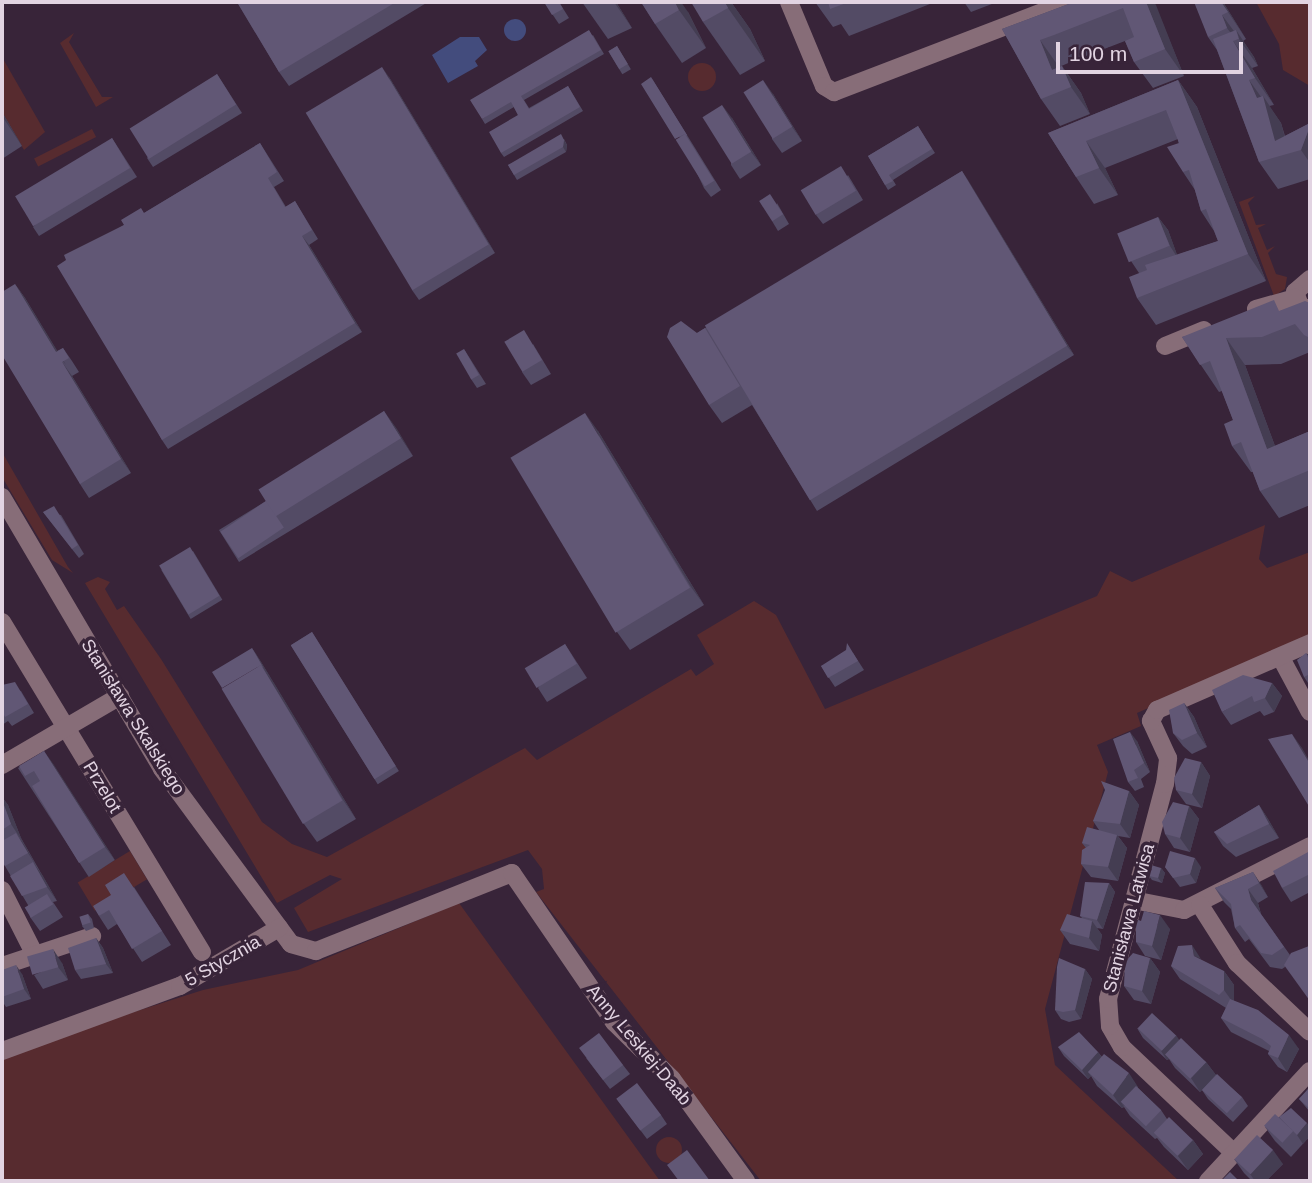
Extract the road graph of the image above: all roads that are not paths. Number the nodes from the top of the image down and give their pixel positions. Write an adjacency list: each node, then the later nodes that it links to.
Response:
1 (789, 2): 2 (street)
2 (1068, 2)
3 (1310, 279): 4 (street)
4 (1296, 298): 5 (street); 6 (street)
5 (1310, 309)
6 (1165, 346)
7 (2, 496): 11 (street, Stanisława Skalskiego)
8 (3, 628): 13 (street, Przelot)
9 (1310, 643): 10 (street)
10 (1281, 658): 12 (street); 18 (street, Stanisława Latwisa)
11 (120, 696): 13 (street); 20 (street, Stanisława Skalskiego)
12 (1310, 712)
13 (67, 727): 14 (street); 22 (street, Przelot)
14 (2, 765)
15 (1310, 846): 19 (street)
16 (512, 873): 20 (street, 5 Stycznia); 29 (street, Anny Leskiej-Daab)
17 (2, 890): 23 (street)
18 (1133, 900): 19 (street); 28 (street, Stanisława Latwisa)
19 (1200, 905): 25 (street)
20 (279, 928): 26 (street, 5 Stycznia)
21 (92, 936): 23 (street)
22 (202, 952)
23 (35, 955): 24 (street)
24 (2, 966)
25 (1310, 1032)
26 (2, 1051)
27 (1310, 1071): 28 (street)
28 (1234, 1153): 30 (street)
29 (746, 1181)
30 (1208, 1181)

